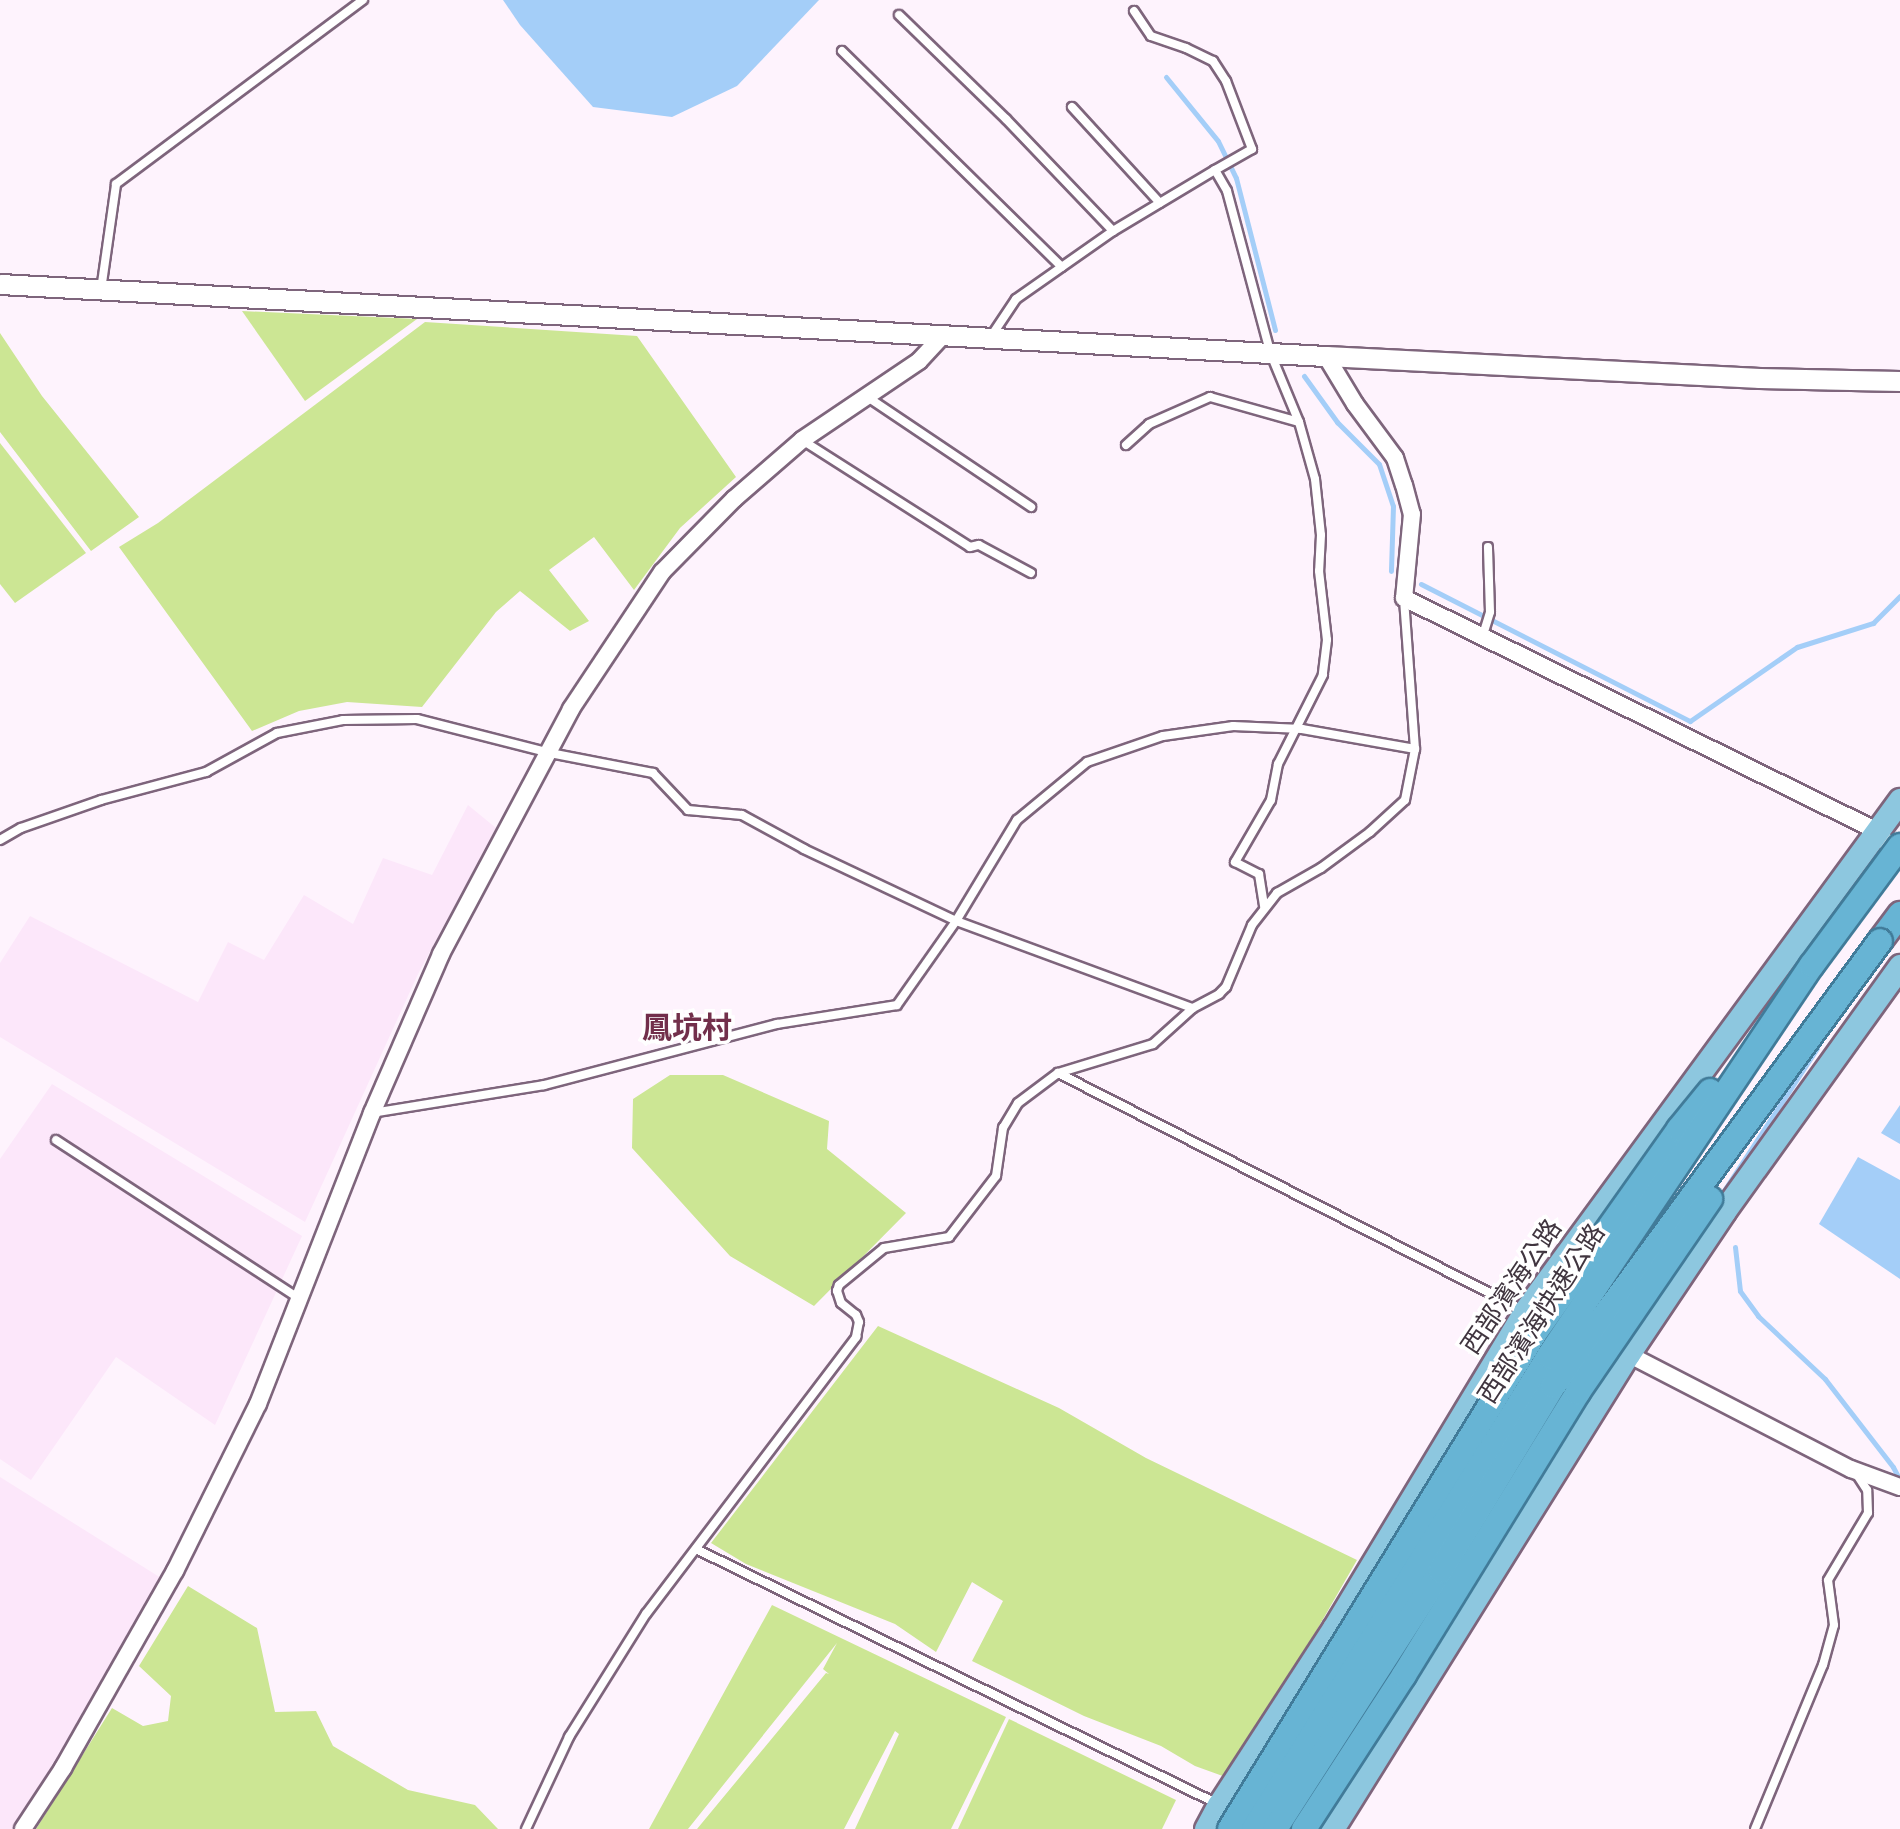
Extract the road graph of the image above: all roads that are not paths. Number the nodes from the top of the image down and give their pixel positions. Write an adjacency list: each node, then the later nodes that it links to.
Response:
1 (363, 0): 11 (lane)
2 (1133, 11): 6 (lane)
3 (899, 15): 8 (lane)
4 (842, 51): 9 (lane)
5 (1072, 107): 7 (lane)
6 (1215, 170): 7 (lane); 14 (lane)
7 (1160, 203): 8 (lane)
8 (1113, 231): 9 (lane)
9 (1062, 267): 13 (lane)
10 (0, 284): 11 (street)
11 (101, 289): 12 (street)
12 (943, 335): 13 (street); 17 (street)
13 (990, 337): 14 (street)
14 (1270, 352): 15 (street); 18 (lane)
15 (1326, 356): 16 (street); 24 (street)
16 (1900, 381)
17 (866, 396): 19 (street); 21 (lane)
18 (1299, 422): 20 (lane); 26 (lane)
19 (802, 440): 23 (lane); 28 (street)
20 (1126, 445)
21 (1031, 506)
22 (1488, 547): 25 (lane)
23 (1031, 573)
24 (1404, 598): 25 (street); 27 (lane)
25 (1483, 635): 30 (street)
26 (1294, 728): 27 (lane); 34 (lane); 36 (lane)
27 (1415, 748): 34 (lane)
28 (550, 753): 31 (lane); 36 (lane); 42 (street)
29 (1900, 800): 30 (main road, 西部濱海公路)
30 (1875, 830): 33 (street); 45 (main road, 西部濱海公路)
31 (0, 840)
32 (1900, 846): 38 (highway, 西部濱海快速公路, bridge)
33 (1900, 857)
34 (1264, 907): 40 (lane)
35 (1900, 914): 37 (highway, 西部濱海快速公路)
36 (956, 922): 40 (lane); 42 (lane)
37 (1880, 941): 56 (highway, 西部濱海快速公路, bridge); 57 (highway, bridge)
38 (1811, 965): 54 (highway, bridge); 55 (highway, 西部濱海快速公路, bridge)
39 (1900, 966): 46 (main road)
40 (1193, 1008): 41 (lane)
41 (1058, 1073): 45 (lane); 49 (lane)
42 (372, 1113): 44 (street)
43 (56, 1140): 44 (lane)
44 (298, 1298): 51 (street)
45 (1525, 1311): 46 (street); 50 (main road, 西部濱海公路)
46 (1628, 1354): 47 (street); 58 (main road)
47 (1851, 1469): 48 (street); 59 (lane)
48 (1897, 1486)
49 (696, 1549): 50 (lane); 52 (lane)
50 (1219, 1805): 53 (main road, 西部濱海公路)
51 (23, 1829)
52 (526, 1829)
53 (1206, 1829)
54 (1230, 1829)
55 (1254, 1829)
56 (1275, 1829)
57 (1304, 1829)
58 (1332, 1829)
59 (1755, 1829)

